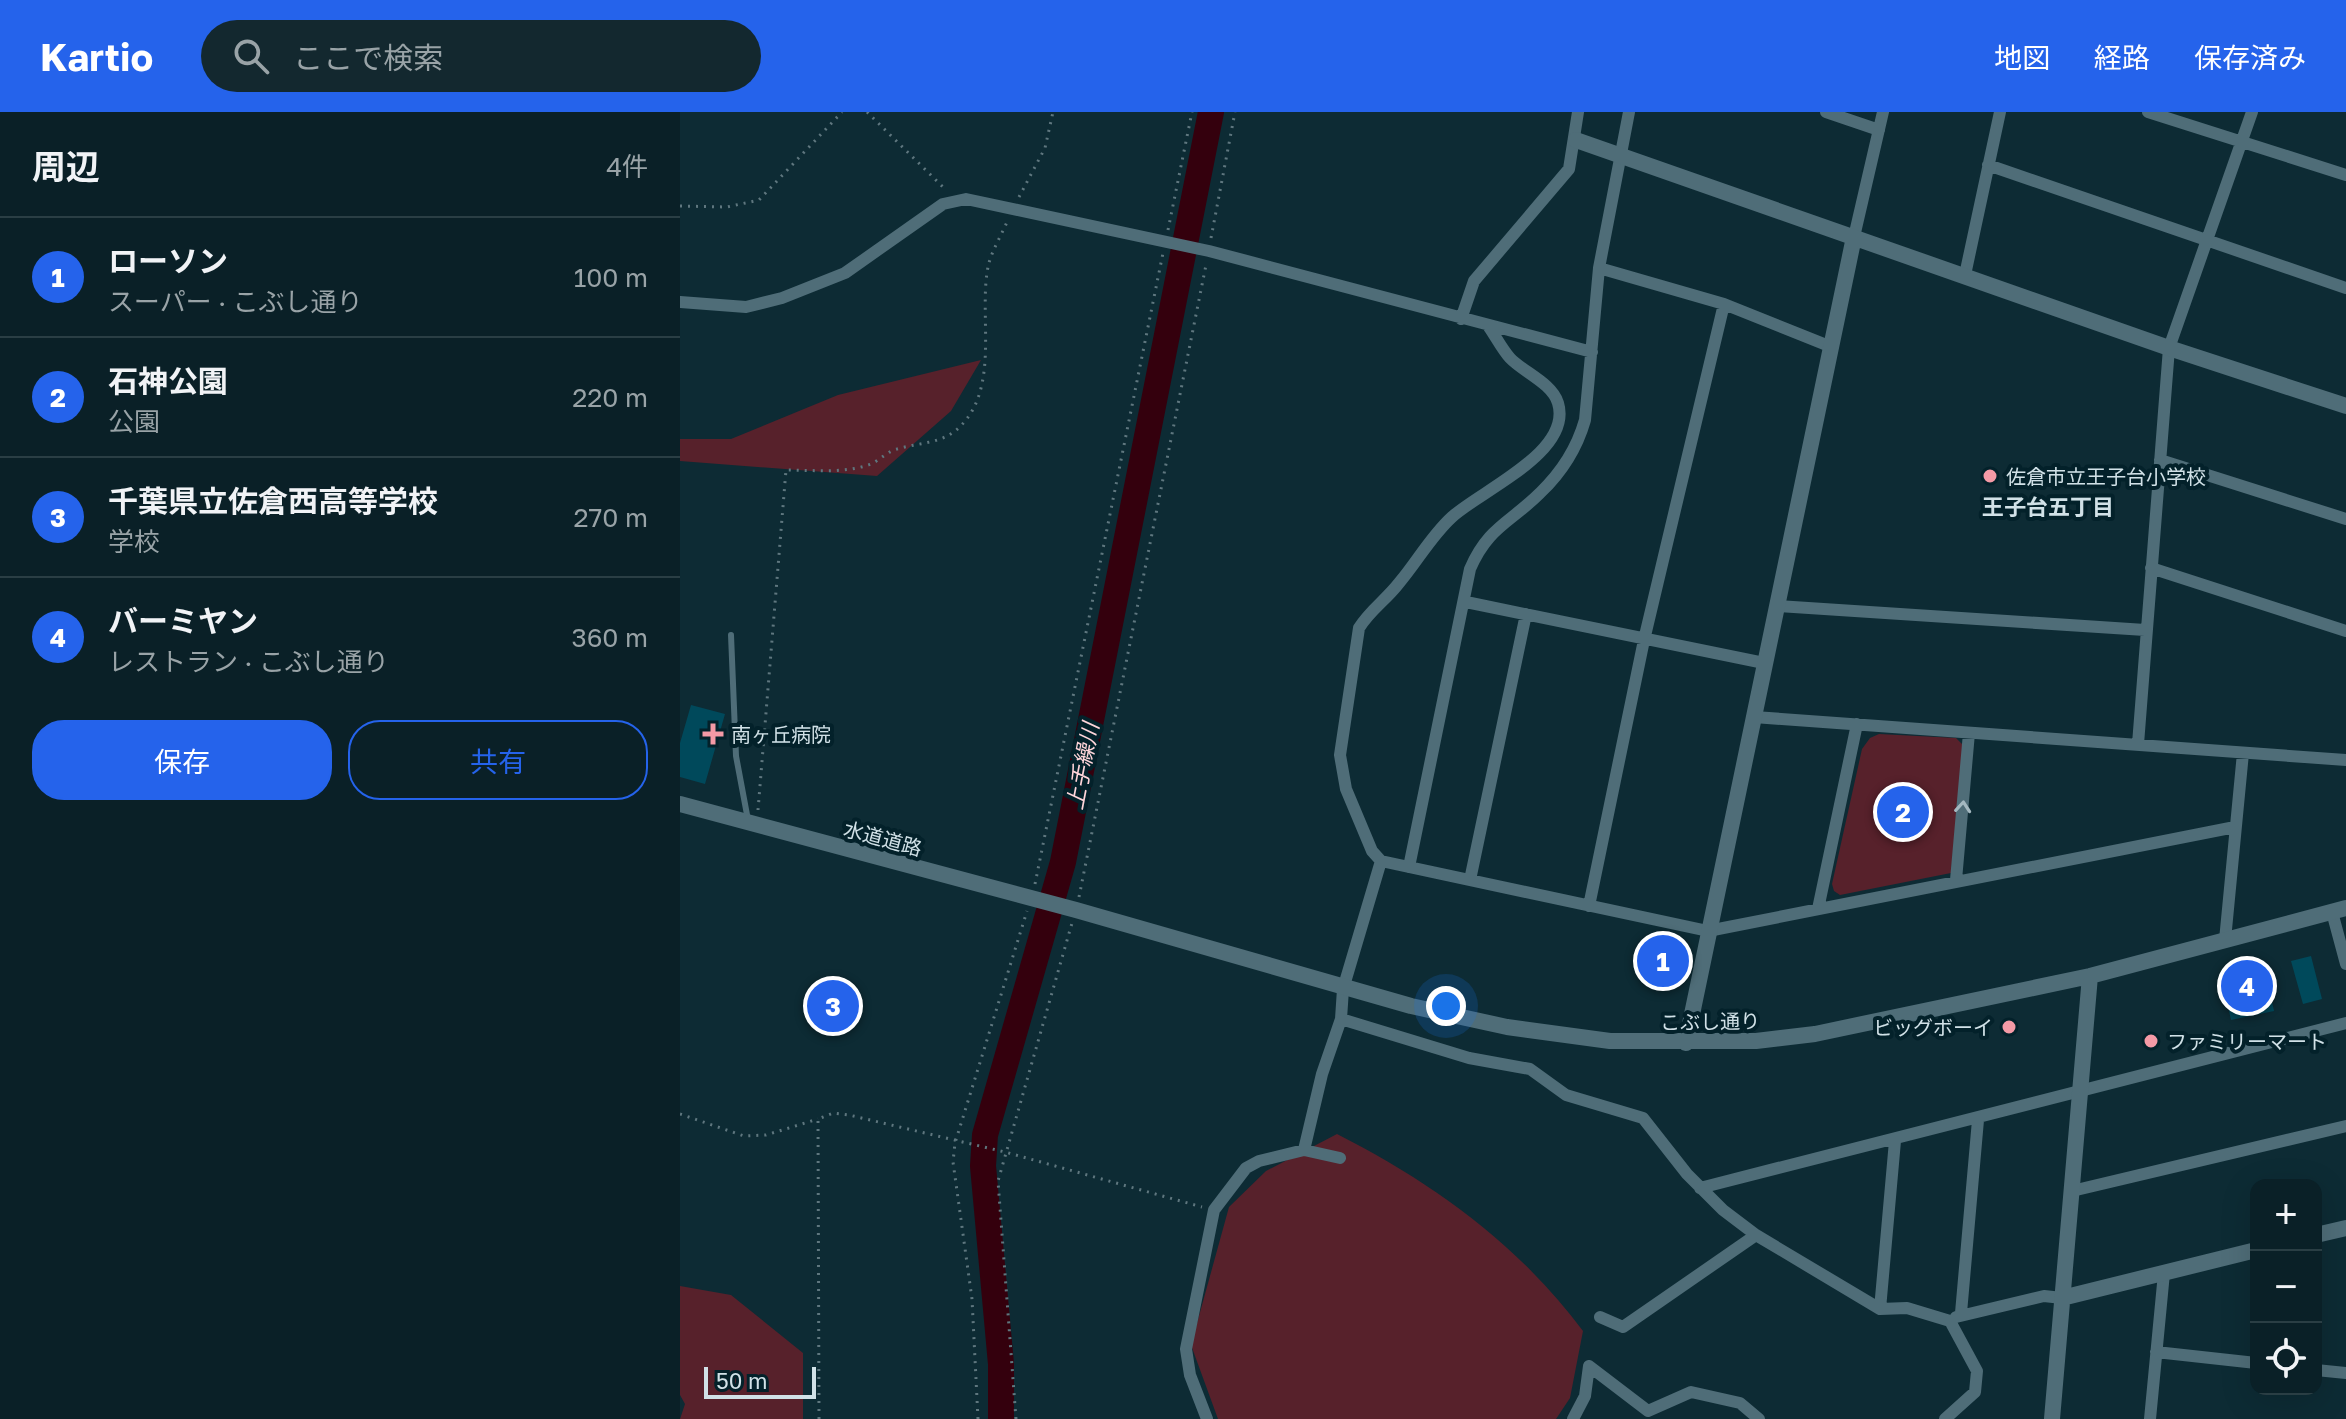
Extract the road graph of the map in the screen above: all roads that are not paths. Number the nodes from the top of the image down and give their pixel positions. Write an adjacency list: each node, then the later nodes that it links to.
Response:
1 (1578, 112): 9 (street)
2 (1629, 112): 11 (street)
3 (1826, 112): 8 (street)
4 (1883, 112): 8 (street)
5 (2000, 112): 12 (street)
6 (2148, 112): 10 (street)
7 (2252, 112): 10 (street)
8 (1879, 130): 14 (street)
9 (1576, 140): 11 (street); 21 (street)
10 (2240, 144): 13 (street); 15 (street)
11 (1621, 155): 14 (street); 16 (street)
12 (1988, 165): 15 (street); 17 (street)
13 (2346, 175)
14 (1854, 237): 17 (street); 23 (street)
15 (2207, 241): 18 (street); 24 (street)
16 (1599, 268): 20 (street); 25 (street)
17 (1965, 275): 24 (street)
18 (2346, 288)
19 (680, 302): 21 (street)
20 (1724, 304): 23 (street); 36 (street)
21 (1461, 319): 22 (street)
22 (1489, 327): 25 (street); 47 (street)
23 (1829, 346): 31 (street)
24 (2169, 348): 26 (street); 27 (street)
25 (1592, 352): 30 (street)
26 (2346, 406)
27 (2160, 460): 28 (street); 29 (street)
28 (2346, 519)
29 (2151, 568): 33 (street); 34 (street)
30 (1466, 602): 32 (street); 48 (street)
31 (1777, 606): 33 (street); 37 (street)
32 (1526, 614): 36 (street); 49 (street)
33 (2145, 630): 41 (street)
34 (2346, 631)
35 (731, 635): 45 (lane)
36 (1644, 640): 37 (street); 51 (street)
37 (1764, 663): 38 (street)
38 (1754, 717): 39 (street); 55 (street)
39 (1857, 724): 40 (street); 52 (street)
40 (1969, 733): 41 (street); 50 (street, one-way to 40)
41 (2138, 744): 42 (street)
42 (2243, 753): 43 (street); 46 (street)
43 (2346, 760)
44 (680, 804): 45 (street, 水道道路)
45 (753, 824): 53 (street, 水道道路)
46 (2235, 827): 50 (street); 56 (street)
47 (1381, 861): 48 (street); 59 (street)
48 (1409, 867): 49 (street)
49 (1470, 880): 51 (street)
50 (1956, 880): 52 (street)
51 (1589, 906): 55 (street)
52 (1818, 909): 55 (street)
53 (1076, 910): 59 (street, こぶし通り)
54 (2339, 910): 56 (street, こぶし通り); 57 (street)
55 (1708, 931): 62 (street)
56 (2225, 940): 58 (street, こぶし通り)
57 (2346, 964)
58 (2090, 976): 62 (street, こぶし通り); 63 (street)
59 (1343, 989): 60 (street); 62 (street, こぶし通り)
60 (1341, 1019): 67 (street); 69 (street)
61 (2346, 1023): 63 (street)
62 (1686, 1043)
63 (2079, 1093): 64 (street); 70 (street)
64 (1978, 1120): 66 (street); 79 (street)
65 (2346, 1126): 70 (street)
66 (1895, 1141): 69 (street); 77 (street)
67 (1304, 1150): 68 (street); 84 (street)
68 (1340, 1158)
69 (1700, 1188): 73 (street)
70 (2072, 1191): 76 (street)
71 (2346, 1228): 72 (street)
72 (2322, 1234)
73 (1756, 1235): 77 (street); 78 (street)
74 (2252, 1251): 75 (street)
75 (2164, 1273): 76 (street); 80 (street)
76 (2062, 1298): 79 (street); 88 (street)
77 (1880, 1309): 79 (street)
78 (1600, 1317)
79 (1956, 1317): 87 (street)
80 (2156, 1352): 81 (street); 89 (street)
81 (2250, 1362)
82 (2322, 1371): 83 (street)
83 (2346, 1373)
84 (1207, 1419)
85 (1573, 1419): 86 (street)
86 (1759, 1419)
87 (1945, 1419)
88 (2052, 1419)
89 (2150, 1419)

